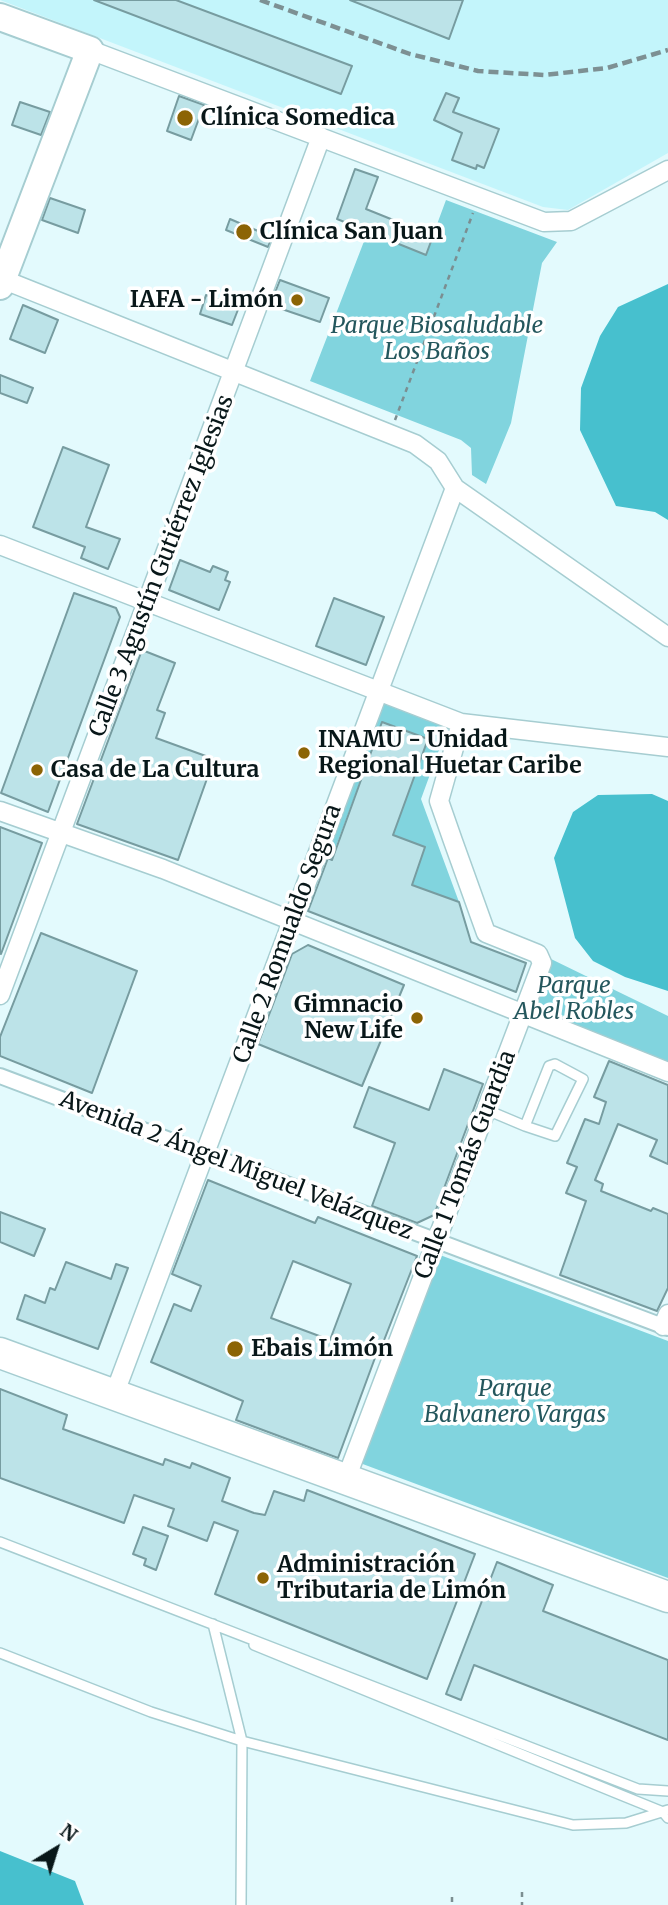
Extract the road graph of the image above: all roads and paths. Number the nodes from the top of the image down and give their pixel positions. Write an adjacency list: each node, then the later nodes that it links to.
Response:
1 (0, 17): 2 (main road)
2 (90, 50): 3 (street); 6 (main road)
3 (321, 137): 5 (street); 7 (street, Calle 3 Agustín Gutiérrez Iglesias)
4 (668, 170): 5 (street)
5 (479, 199): 8 (path)
6 (1, 282): 7 (street)
7 (235, 372): 8 (street); 11 (street, Calle 3 Agustín Gutiérrez Iglesias)
8 (390, 433): 9 (street)
9 (455, 488): 12 (street); 13 (street, Calle 2 Romualdo Segura)
10 (0, 545): 11 (street)
11 (148, 602): 13 (street); 17 (street, Calle 3 Agustín Gutiérrez Iglesias)
12 (668, 637)
13 (377, 691): 14 (street); 18 (street, Calle 2 Romualdo Segura)
14 (461, 723): 15 (street); 20 (street, Calle 1 Tomás Guardia)
15 (668, 747)
16 (0, 811): 17 (street)
17 (61, 833): 18 (street); 19 (street, Calle 3 Agustín Gutiérrez Iglesias)
18 (294, 922): 20 (street); 25 (street, Calle 2 Romualdo Segura)
19 (0, 995)
20 (524, 1013): 21 (street); 23 (street, Calle 1 Tomás Guardia)
21 (668, 1072)
22 (0, 1076): 25 (street, Avenida 2 Ángel Miguel Velázquez)
23 (487, 1110): 24 (lane); 26 (street, Calle 1 Tomás Guardia)
24 (526, 1126): 24 (lane)
25 (205, 1156): 26 (street, Avenida 2 Ángel Miguel Velázquez); 30 (street, Calle 2 Romualdo Segura)
26 (436, 1241): 27 (street, Avenida 2 Ángel Miguel Velázquez); 31 (street, Calle 1 Tomás Guardia)
27 (666, 1323)
28 (0, 1335): 30 (highway)
29 (0, 1353): 30 (highway)
30 (117, 1387): 31 (highway)
31 (346, 1479): 33 (highway)
32 (0, 1542): 34 (lane)
33 (668, 1597)
34 (213, 1624): 36 (lane); 37 (lane); 38 (lane)
35 (0, 1653): 36 (lane)
36 (242, 1741): 38 (lane); 41 (lane)
37 (668, 1791)
38 (666, 1814)
39 (522, 1892): 43 (path)
40 (452, 1897): 42 (path)
41 (241, 1905)
42 (452, 1905)
43 (522, 1905)

